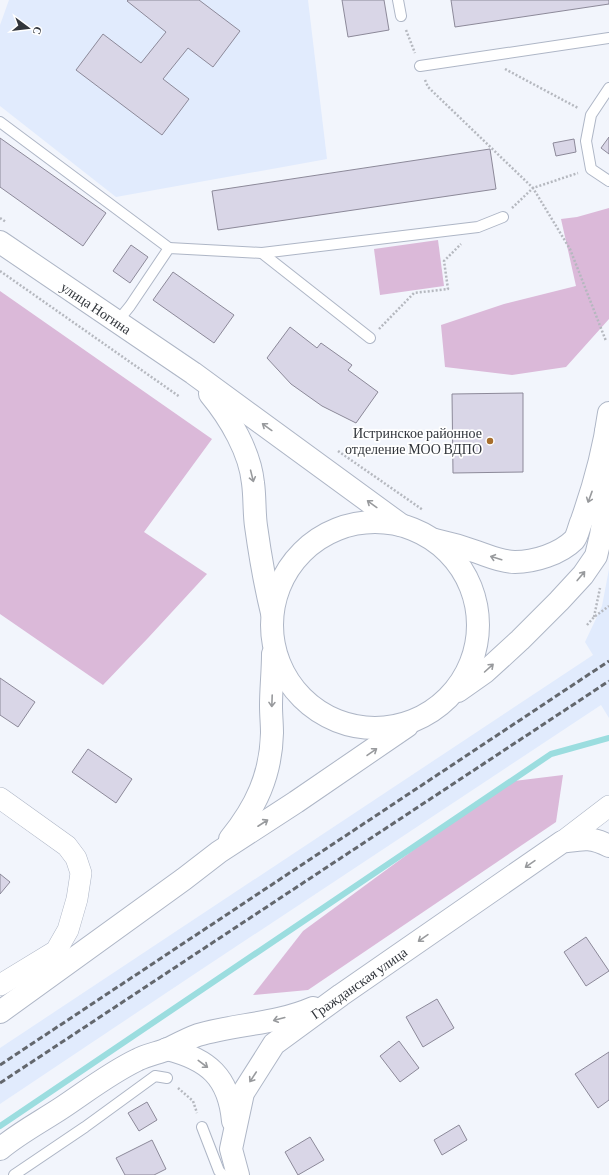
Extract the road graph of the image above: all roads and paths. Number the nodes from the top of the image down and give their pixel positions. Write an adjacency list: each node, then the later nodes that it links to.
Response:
1 (398, 0): 2 (lane)
2 (401, 16): 5 (path)
3 (609, 38): 4 (lane)
4 (482, 56): 5 (lane); 7 (path)
5 (420, 66): 11 (path)
6 (609, 88): 7 (lane)
7 (591, 115): 9 (lane)
8 (0, 122): 15 (lane)
9 (591, 169): 10 (lane); 11 (path)
10 (609, 181)
11 (533, 188): 12 (path); 20 (path)
12 (503, 216): 13 (lane)
13 (478, 226): 16 (lane); 19 (path)
14 (0, 242): 18 (street, улица Ногина)
15 (169, 248): 16 (lane); 18 (lane)
16 (262, 254): 19 (lane)
17 (0, 271): 22 (path)
18 (117, 322): 21 (street, улица Ногина)
19 (370, 338)
20 (606, 341)
21 (193, 373): 24 (street, one-way to 21); 27 (street, one-way to 27)
22 (180, 397)
23 (608, 423): 25 (street, one-way to 25); 30 (street, one-way to 23)
24 (403, 527): 25 (street); 27 (street)
25 (430, 539): 30 (street)
26 (609, 606): 28 (path)
27 (273, 615): 29 (street)
28 (587, 625)
29 (274, 648): 31 (street); 36 (street, one-way to 36)
30 (446, 700): 31 (street)
31 (417, 720): 36 (street, one-way to 31)
32 (0, 798): 37 (street)
33 (609, 806): 34 (street)
34 (562, 842): 35 (street); 38 (street, Гражданская улица, one-way to 38)
35 (609, 846)
36 (218, 852): 39 (street)
37 (0, 986)
38 (342, 995): 40 (street, one-way to 40); 43 (street, Гражданская улица, one-way to 43)
39 (0, 1012)
40 (167, 1049): 43 (street, one-way to 43); 44 (street)
41 (167, 1078): 42 (path); 45 (lane)
42 (202, 1127): 46 (lane)
43 (233, 1141): 47 (street, Гражданская улица)
44 (0, 1149)
45 (14, 1175)
46 (223, 1175)
47 (238, 1175)

